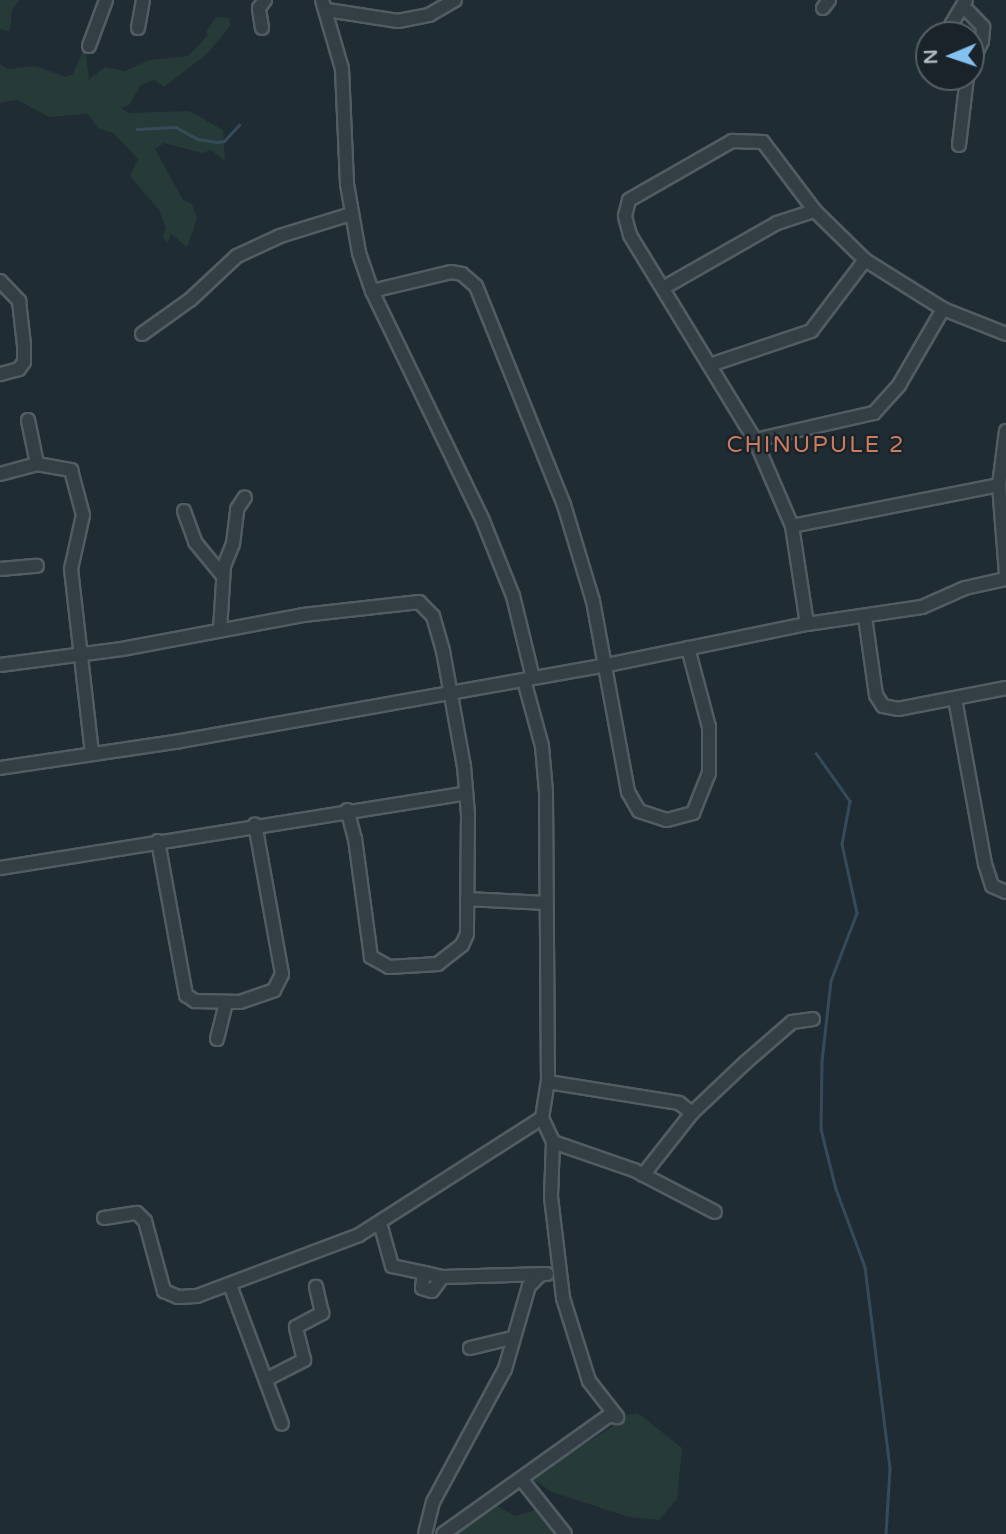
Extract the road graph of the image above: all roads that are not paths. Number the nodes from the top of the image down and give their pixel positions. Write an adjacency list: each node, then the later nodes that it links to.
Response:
1 (106, 0): 11 (street)
2 (143, 0): 9 (street)
3 (265, 0): 10 (street)
4 (455, 0): 6 (street)
5 (965, 4): 7 (street); 8 (street)
6 (325, 5): 15 (street)
7 (954, 21)
8 (978, 21)
9 (138, 28)
10 (262, 28)
11 (89, 46)
12 (965, 91): 13 (street)
13 (959, 145)
14 (815, 211): 16 (street); 18 (street); 18 (street)
15 (351, 214): 19 (street); 21 (street)
16 (865, 260): 20 (street); 23 (street)
17 (0, 281): 24 (street)
18 (663, 288): 23 (street)
19 (372, 291): 45 (street); 46 (street)
20 (943, 309): 22 (street); 27 (street)
21 (142, 334)
22 (1006, 334)
23 (710, 365): 27 (street)
24 (0, 373)
25 (28, 420): 28 (street)
26 (1006, 431): 30 (street)
27 (755, 440): 33 (street)
28 (37, 464): 29 (street); 43 (street)
29 (0, 474)
30 (999, 485): 33 (street); 36 (street)
31 (245, 497): 37 (street)
32 (184, 511): 37 (street)
33 (792, 526): 40 (street)
34 (37, 566): 35 (street)
35 (0, 569)
36 (1006, 573)
37 (223, 576): 41 (street)
38 (1006, 579): 39 (street)
39 (865, 617): 40 (street); 49 (street)
40 (807, 624): 42 (street)
41 (220, 630): 43 (street); 48 (street)
42 (688, 648): 45 (street); 45 (street)
43 (78, 655): 44 (street); 50 (street)
44 (0, 665)
45 (607, 666): 46 (street)
46 (528, 679): 48 (street); 59 (street)
47 (1006, 688): 49 (street)
48 (451, 692): 50 (street); 52 (street)
49 (955, 699): 57 (street)
50 (92, 753): 51 (street)
51 (0, 768)
52 (466, 793): 53 (street); 58 (street)
53 (346, 810): 54 (street); 58 (street)
54 (255, 824): 55 (street); 60 (street)
55 (158, 841): 56 (street); 60 (street)
56 (0, 868)
57 (1006, 892)
58 (467, 900): 59 (street)
59 (546, 903): 63 (street)
60 (226, 1002): 62 (street)
61 (813, 1019): 64 (street)
62 (217, 1039)
63 (548, 1082): 64 (street); 65 (street)
64 (691, 1113): 67 (street)
65 (542, 1118): 66 (street); 70 (street)
66 (553, 1142): 67 (street); 72 (street)
67 (643, 1175): 68 (street)
68 (715, 1212)
69 (104, 1218): 73 (street)
70 (380, 1223): 71 (street); 73 (street)
71 (541, 1274): 72 (street); 75 (street)
72 (558, 1274): 79 (street)
73 (230, 1285): 77 (street)
74 (316, 1287): 77 (street)
75 (512, 1338): 76 (street); 80 (street)
76 (470, 1348)
77 (267, 1379): 78 (street)
78 (282, 1424)
79 (522, 1480): 81 (street); 82 (street)
80 (425, 1534)
81 (443, 1534)
82 (565, 1534)

